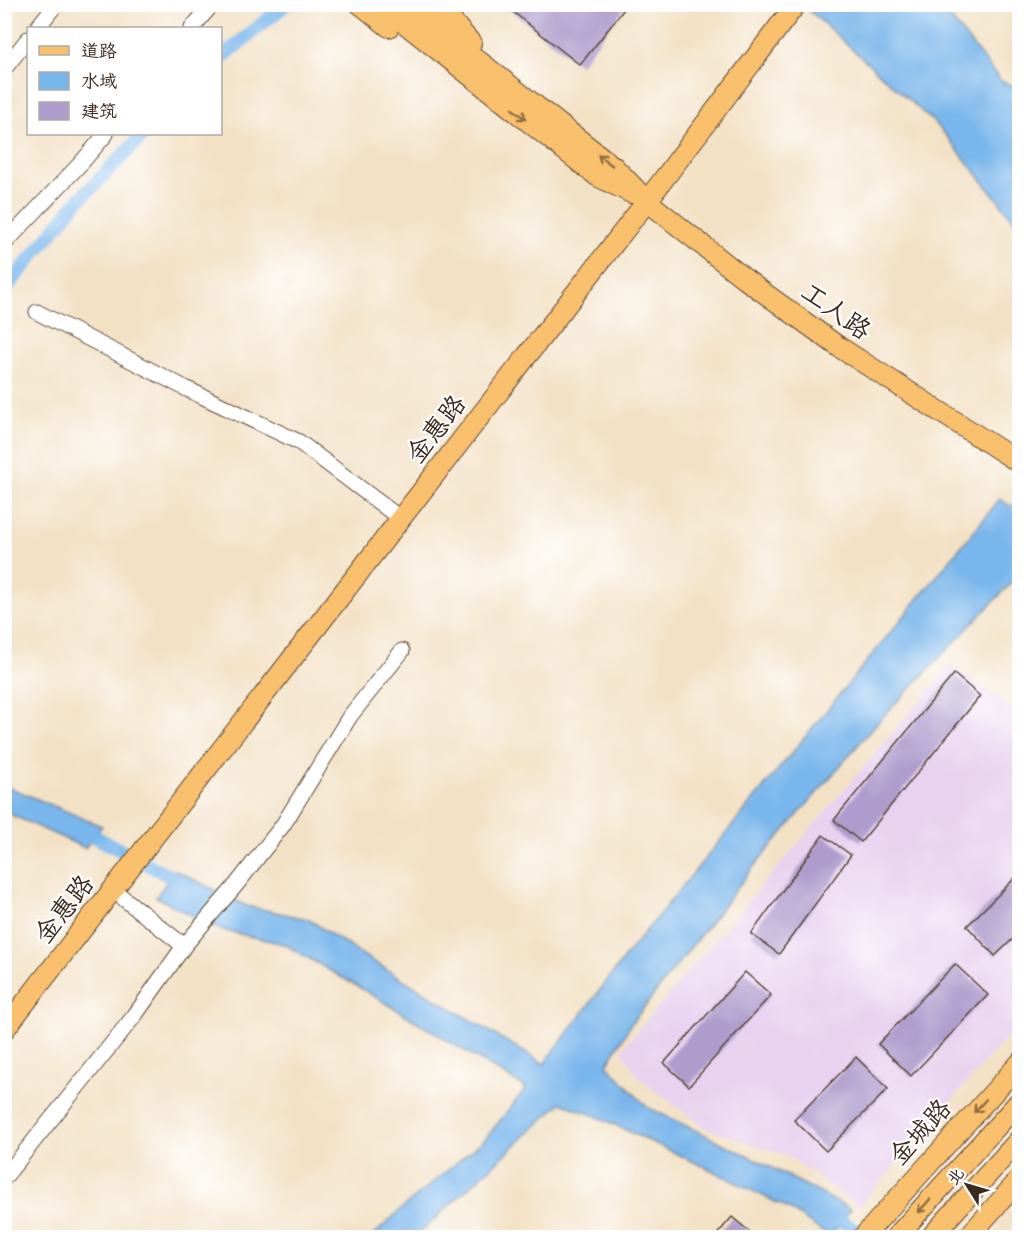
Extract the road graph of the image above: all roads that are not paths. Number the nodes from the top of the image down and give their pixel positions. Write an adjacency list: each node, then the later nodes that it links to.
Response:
1 (56, 4): 8 (street)
2 (206, 4): 9 (street)
3 (360, 4): 13 (main road)
4 (380, 4): 10 (main road)
5 (406, 4): 10 (main road)
6 (431, 4): 13 (main road)
7 (796, 4): 15 (main road, 金惠路)
8 (38, 27)
9 (193, 27)
10 (429, 33): 13 (main road, 工人路)
11 (27, 40): 12 (street)
12 (4, 69)
13 (504, 92): 15 (main road, 工人路)
14 (105, 135): 16 (street)
15 (647, 201): 18 (main road, 工人路); 19 (main road, 金惠路)
16 (4, 244)
17 (37, 312): 19 (street)
18 (1012, 458)
19 (401, 519): 21 (main road, 金惠路)
20 (402, 651): 22 (street)
21 (117, 884): 22 (street); 23 (main road, 金惠路)
22 (184, 946): 27 (street)
23 (4, 1030)
24 (1020, 1063): 30 (main road, 金城路, one-way to 30)
25 (1020, 1101): 29 (main road, 金城路, one-way to 29)
26 (1020, 1139): 31 (main road)
27 (4, 1178)
28 (1020, 1179): 32 (main road)
29 (896, 1237)
30 (861, 1238)
31 (930, 1238)
32 (967, 1238)

